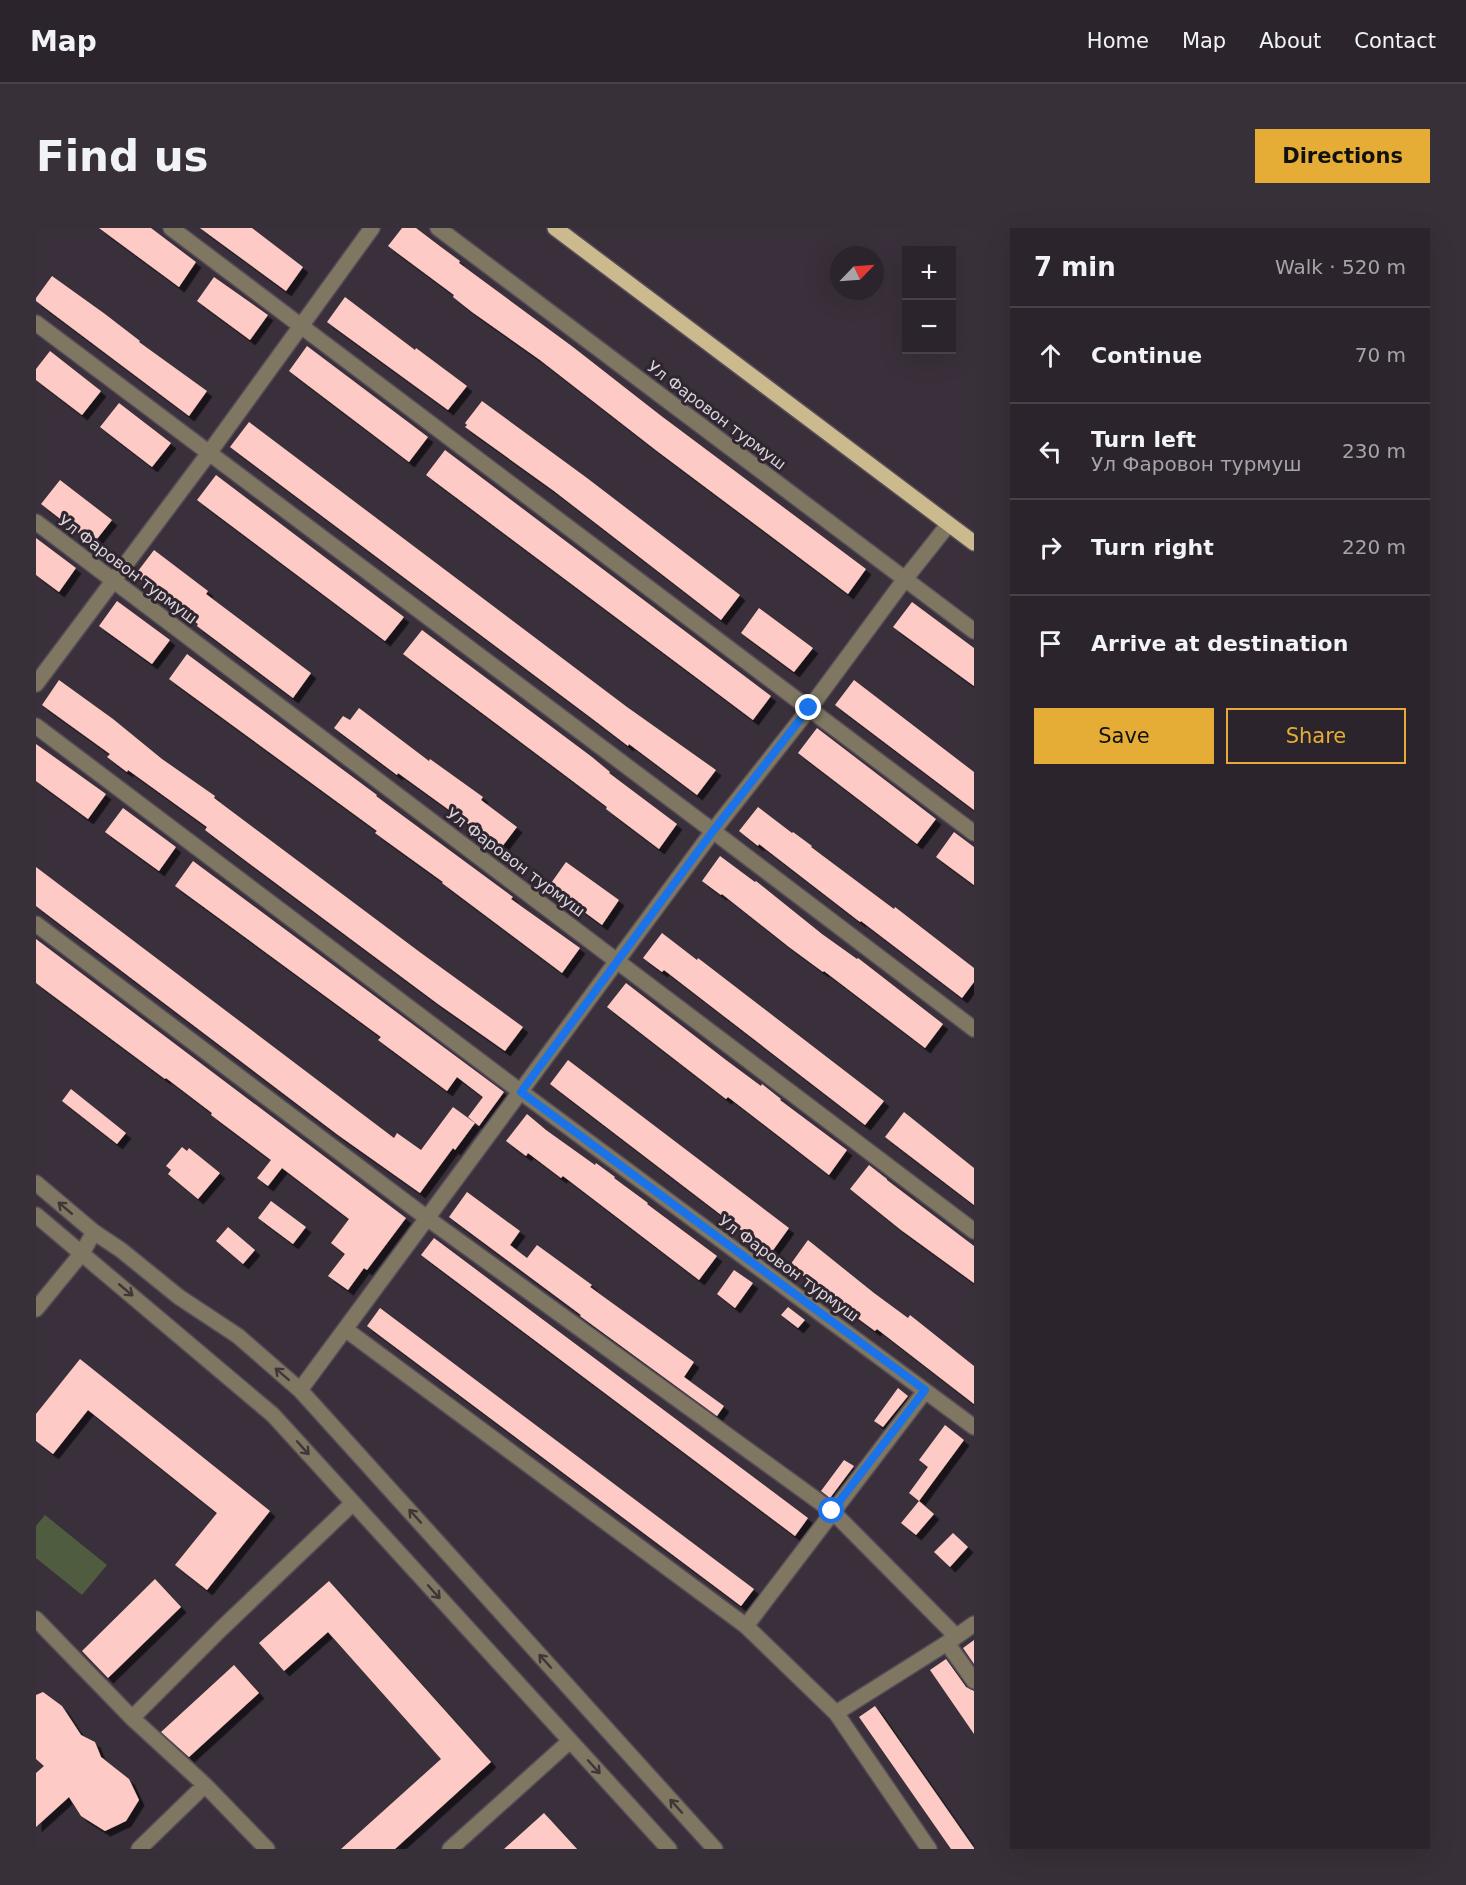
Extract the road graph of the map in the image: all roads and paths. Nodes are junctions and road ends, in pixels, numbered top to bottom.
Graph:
1 (171, 228) edge
2 (372, 228) edge
3 (438, 228) edge
4 (555, 228) edge
5 (36, 323) edge
6 (302, 326) junction
7 (209, 453) junction
8 (36, 522) edge
9 (948, 525) junction
10 (974, 543) edge
11 (905, 579) junction
12 (114, 581) junction
13 (974, 631) edge
14 (36, 684) edge
15 (809, 708) junction
16 (36, 726) edge
17 (713, 831) junction
18 (974, 833) edge
19 (36, 924) edge
20 (618, 961) junction
21 (974, 1029) edge
22 (521, 1092) junction
23 (36, 1183) edge
24 (36, 1215) edge
25 (427, 1218) junction
26 (974, 1231) edge
27 (94, 1232) junction
28 (82, 1253) junction
29 (36, 1309) edge
30 (345, 1329) junction
31 (300, 1390) junction
32 (925, 1390) junction
33 (974, 1427) edge
34 (353, 1503) junction
35 (832, 1511) junction
36 (36, 1619) edge
37 (974, 1624) edge
38 (746, 1626) junction
39 (952, 1640) junction
40 (974, 1681) edge
41 (836, 1713) junction
42 (132, 1718) junction
43 (570, 1741) junction
44 (205, 1785) junction
45 (139, 1849) edge
46 (267, 1849) edge
47 (450, 1849) edge
48 (669, 1849) edge
49 (715, 1849) edge
50 (929, 1849) edge

1 - 6 street
2 - 6 street
3 - 11 street, Ул Фаровон турмуш
4 - 9 main road
5 - 7 street
6 - 7 street
6 - 15 street
7 - 12 street
7 - 17 street
8 - 12 street, Ул Фаровон турмуш
9 - 10 main road
9 - 11 street
11 - 13 street, Ул Фаровон турмуш
11 - 15 street
12 - 14 street
12 - 20 street, Ул Фаровон турмуш
15 - 17 street
15 - 18 street
16 - 22 street, Ул Фаровон турмуш
17 - 20 street
17 - 21 street
19 - 25 street
20 - 22 street
20 - 26 street, Ул Фаровон турмуш
22 - 25 street
22 - 32 street, Ул Фаровон турмуш
27 -> 23 street
24 - 28 street
25 - 30 street
25 - 35 street
27 - 28 street
31 -> 27 street
28 - 29 street
28 -> 34 street
30 - 31 street
30 - 38 street
49 -> 31 street
32 - 33 street, Ул Фаровон турмуш
32 - 35 street
34 - 42 street
34 -> 43 street
35 - 38 street
35 - 39 street
36 - 42 street
37 - 39 street
38 - 41 street
39 - 40 street
39 - 41 street
41 - 50 street
42 - 44 street
43 - 47 street
43 -> 48 street
44 - 45 street
44 - 46 street

